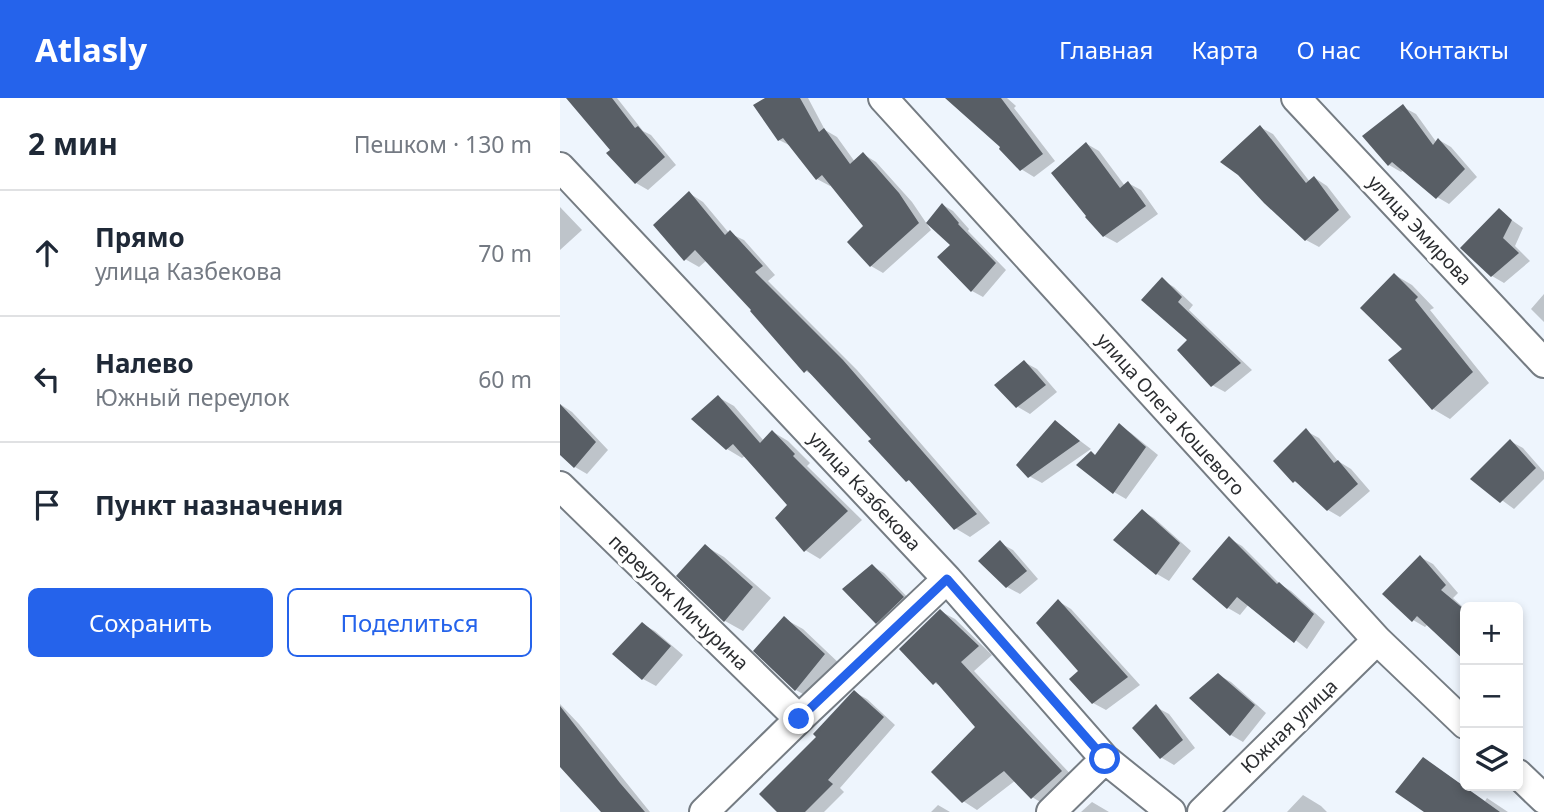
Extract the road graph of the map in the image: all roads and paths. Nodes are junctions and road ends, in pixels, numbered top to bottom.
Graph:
1 (883, 98) edge
2 (1296, 98) edge
3 (560, 167) edge
4 (1544, 363) edge
5 (560, 486) edge
6 (947, 579) junction
7 (1377, 640) junction
8 (799, 719) junction
9 (1460, 719) edge
10 (1105, 759) junction
11 (1523, 779) edge
12 (1544, 799) edge
13 (704, 812) edge
14 (1051, 812) edge
15 (1171, 812) edge
16 (1202, 812) edge

1 - 7 street, улица Олега Кошевого
2 - 4 street, улица Эмирова
3 - 6 street, улица Казбекова
5 - 8 street, переулок Мичурина
6 - 8 street
6 - 10 street, улица Казбекова
7 - 9 street, улица Олега Кошевого
7 - 16 street, Южная улица
8 - 13 street
10 - 14 street
10 - 15 street, улица Казбекова
11 - 12 street

